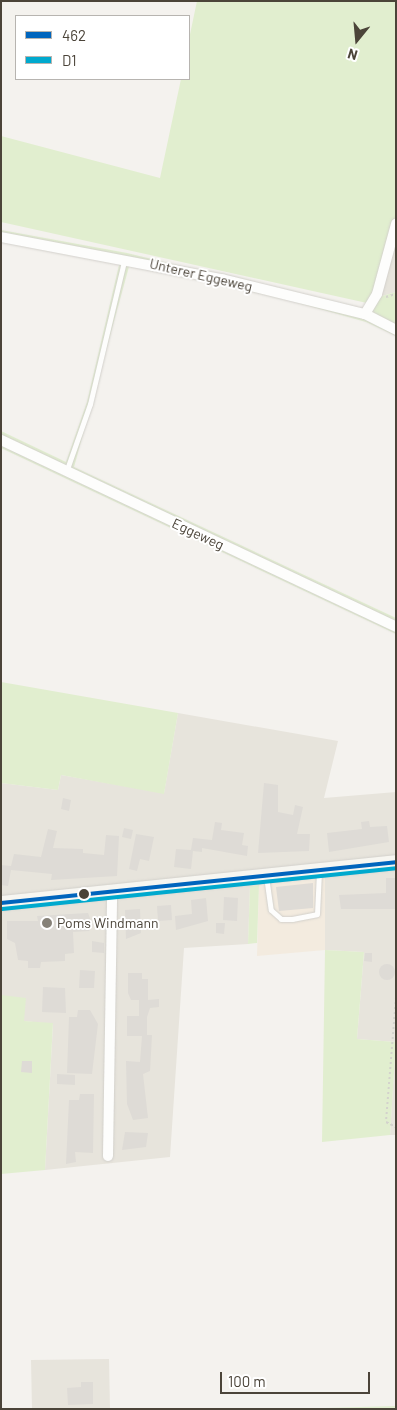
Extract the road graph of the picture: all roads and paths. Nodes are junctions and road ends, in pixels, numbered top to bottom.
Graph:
1 (396, 224) edge
2 (1, 237) edge
3 (125, 259) junction
4 (365, 314) junction
5 (396, 330) edge
6 (1, 440) edge
7 (66, 472) junction
8 (396, 627) edge
9 (396, 862) edge
10 (319, 869) junction
11 (266, 875) junction
12 (112, 891) junction
13 (1, 903) edge
14 (396, 997) edge
15 (396, 1127) edge
16 (108, 1156) dead end

1 - 4 street
2 - 3 street, Unterer Eggeweg
3 - 4 street, Unterer Eggeweg
3 - 7 lane
4 - 5 street, Unterer Eggeweg
6 - 7 street, Eggeweg
7 - 8 street, Eggeweg
9 - 10 main road
10 - 11 main road
10 - 11 lane
11 - 12 main road
12 - 13 main road
12 - 16 street
14 - 15 path

